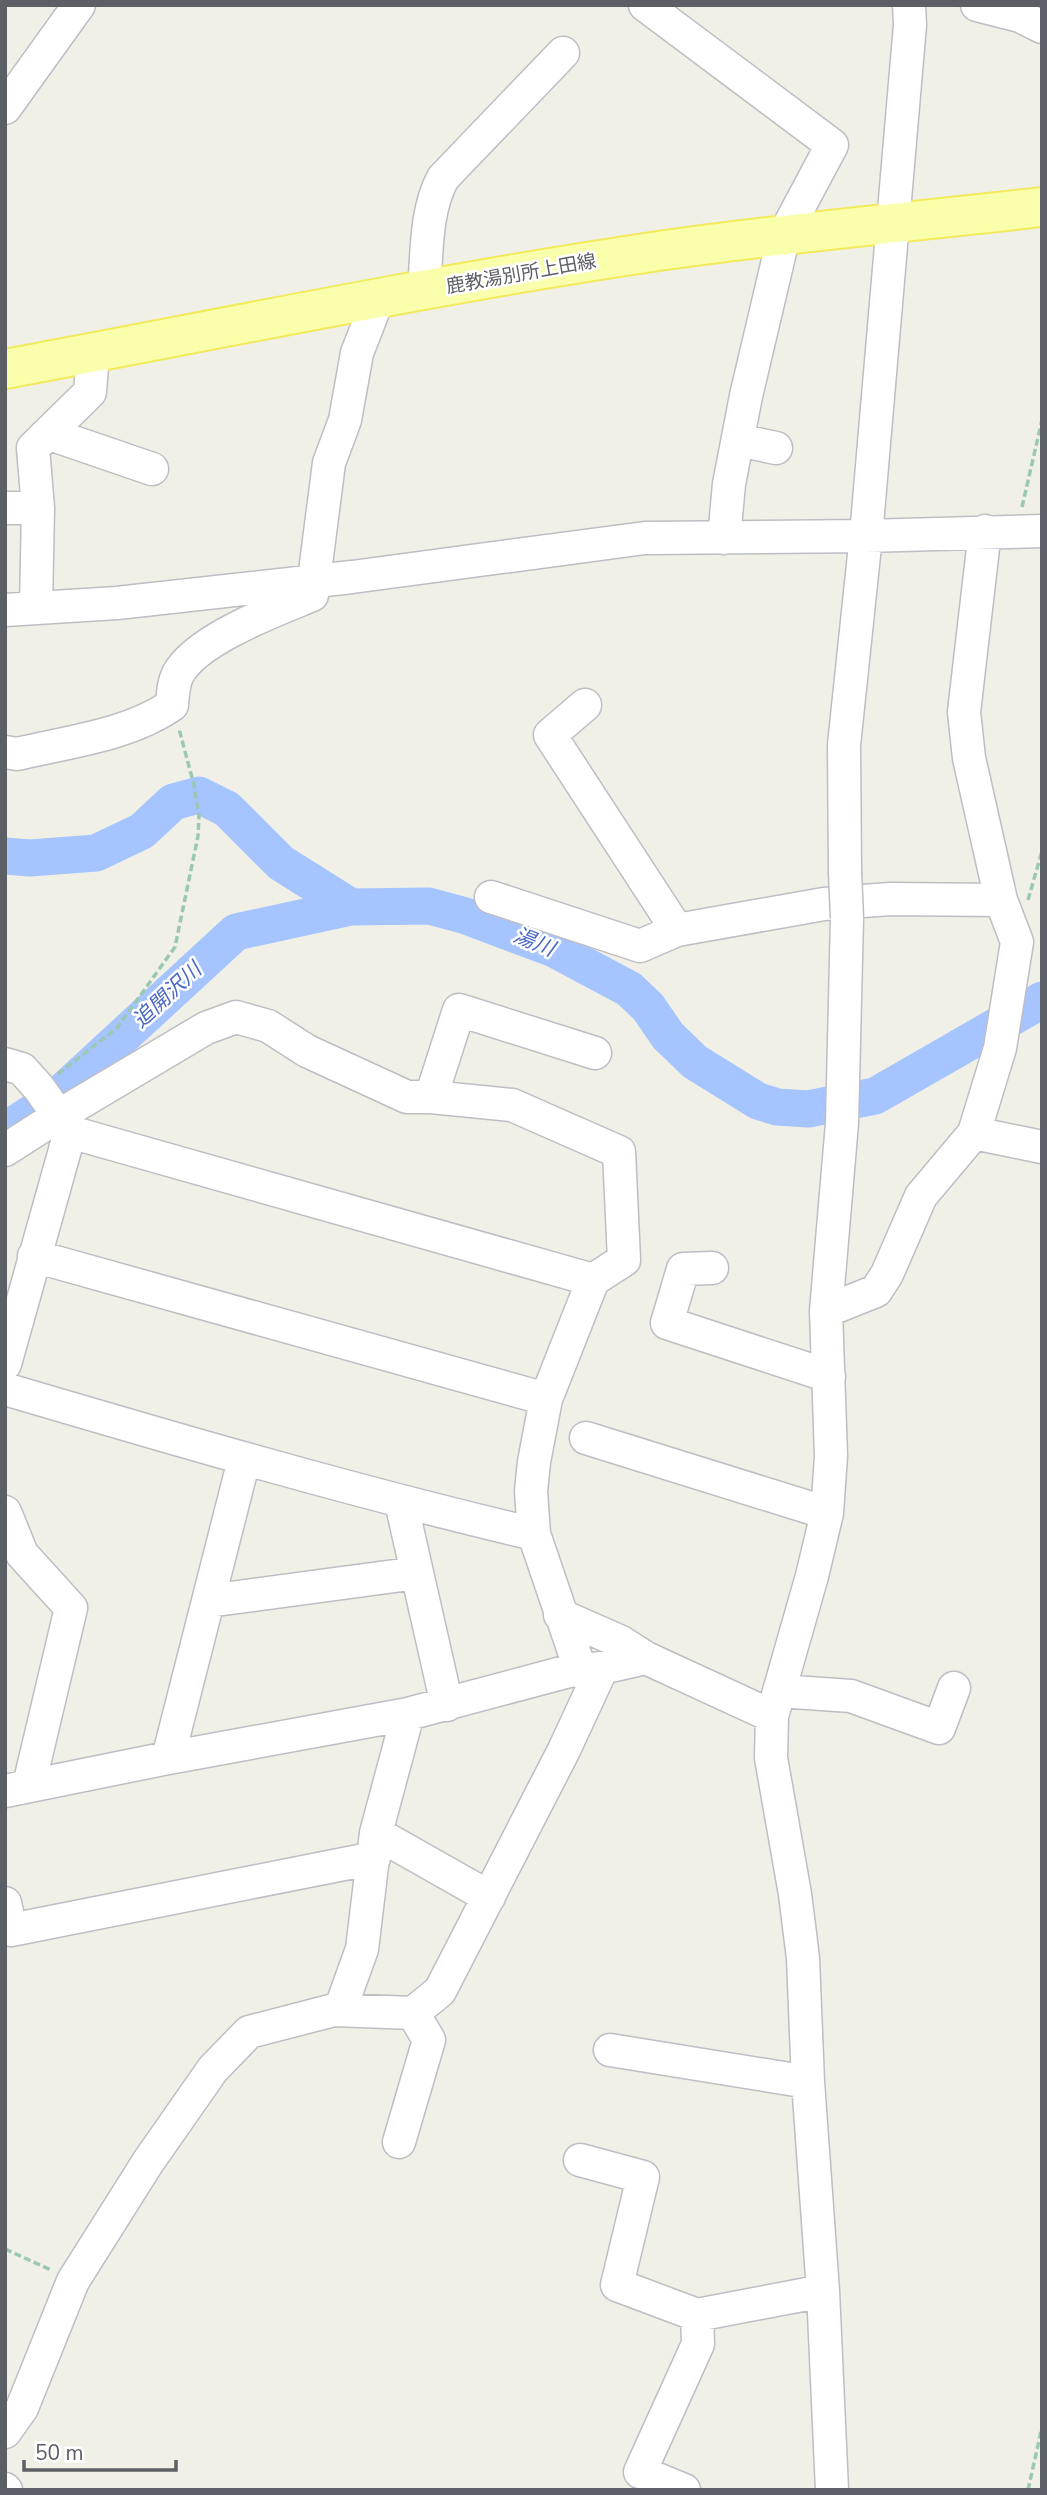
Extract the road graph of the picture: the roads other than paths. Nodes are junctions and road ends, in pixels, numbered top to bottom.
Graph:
1 (79, 5) edge
2 (645, 5) edge
3 (909, 5) edge
4 (977, 5) edge
5 (1042, 27) edge
6 (563, 53) dead end
7 (5, 108) edge
8 (1042, 207) edge
9 (894, 224) junction
10 (784, 235) junction
11 (424, 290) junction
12 (378, 299) junction
13 (93, 353) junction
14 (5, 369) edge
15 (50, 433) junction
16 (738, 440) junction
17 (776, 449) dead end
18 (152, 469) dead end
19 (5, 508) edge
20 (38, 508) junction
21 (985, 531) junction
22 (1029, 531) edge
23 (866, 536) junction
24 (724, 538) junction
25 (315, 581) junction
26 (20, 609) edge
27 (585, 705) dead end
28 (5, 752) edge
29 (491, 897) dead end
30 (1001, 900) junction
31 (677, 930) junction
32 (595, 1053) dead end
33 (5, 1064) edge
34 (430, 1097) junction
35 (53, 1108) junction
36 (974, 1133) junction
37 (1042, 1147) edge
38 (5, 1150) edge
39 (34, 1256) junction
40 (712, 1268) dead end
41 (593, 1280) junction
42 (826, 1311) junction
43 (5, 1364) edge
44 (829, 1376) junction
45 (5, 1389) edge
46 (546, 1399) junction
47 (586, 1438) dead end
48 (244, 1460) junction
49 (401, 1502) junction
50 (5, 1512) edge
51 (827, 1513) junction
52 (534, 1534) junction
53 (417, 1573) junction
54 (208, 1601) junction
55 (560, 1615) junction
56 (646, 1658) junction
57 (591, 1668) junction
58 (954, 1688) dead end
59 (776, 1703) junction
60 (447, 1705) junction
61 (408, 1714) junction
62 (167, 1758) junction
63 (17, 1788) edge
64 (375, 1846) junction
65 (489, 1897) junction
66 (5, 1903) edge
67 (340, 2010) junction
68 (413, 2013) junction
69 (610, 2050) dead end
70 (808, 2081) junction
71 (399, 2142) dead end
72 (580, 2161) dead end
73 (823, 2291) junction
74 (697, 2315) junction
75 (5, 2432) edge
76 (684, 2490) edge
77 (832, 2490) edge

1 - 7 street
2 - 10 street
3 - 9 street
4 - 5 street
6 - 11 street
8 - 9 main road, 鹿教湯別所上田線
9 - 10 main road, 鹿教湯別所上田線
9 - 23 street
10 - 11 main road, 鹿教湯別所上田線
10 - 16 street
11 - 12 main road, 鹿教湯別所上田線
12 - 13 main road, 鹿教湯別所上田線
12 - 25 street
13 - 14 main road, 鹿教湯別所上田線
13 - 15 street
15 - 18 street
15 - 20 street
16 - 17 street
16 - 24 street
19 - 20 street
20 - 26 street
21 - 22 street
21 - 23 street
21 - 30 street
23 - 24 street
23 - 42 street, bridge
24 - 25 street
25 - 26 street
25 - 28 street
27 - 31 street
29 - 31 street
30 - 31 street
30 - 36 street
32 - 34 street
33 - 35 street
34 - 35 street
34 - 41 street
35 - 38 street
35 - 39 street
35 - 41 street
36 - 37 street
36 - 42 street
39 - 43 street
39 - 46 street
40 - 44 street
41 - 46 street
42 - 44 street
44 - 51 street
45 - 48 street
46 - 52 street
47 - 51 street
48 - 49 street
48 - 54 street
49 - 52 street
49 - 53 street
50 - 63 street
51 - 59 street
52 - 55 street
53 - 54 street
53 - 60 street
54 - 62 street
55 - 56 street
55 - 57 street
56 - 57 street
56 - 59 street
57 - 60 street
57 - 65 street
58 - 59 street
59 - 70 street
60 - 61 street
61 - 62 street
61 - 64 street
62 - 63 street
64 - 65 street
64 - 66 street
64 - 67 street
65 - 68 street
67 - 68 street
67 - 75 street
68 - 71 street
69 - 70 street
70 - 73 street
72 - 74 street
73 - 74 street
73 - 77 street
74 - 76 street

